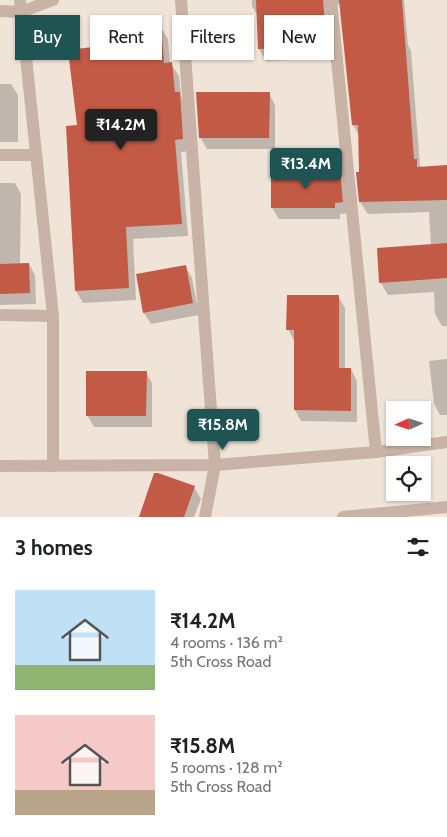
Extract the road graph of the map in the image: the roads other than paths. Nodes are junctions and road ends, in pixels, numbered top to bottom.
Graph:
1 (53, 0) edge
2 (181, 0) edge
3 (331, 0) edge
4 (20, 6) edge
5 (0, 11) edge
6 (0, 155) edge
7 (36, 155) junction
8 (0, 315) edge
9 (53, 316) junction
10 (447, 442) edge
11 (376, 452) junction
12 (215, 465) junction
13 (0, 466) edge
14 (53, 466) junction
15 (447, 507) edge
16 (399, 514) edge
17 (205, 517) edge
18 (344, 517) edge

1 - 4 street
2 - 12 street
3 - 11 street
4 - 5 street
4 - 7 street
6 - 7 street
7 - 9 street
8 - 9 street
9 - 14 street
10 - 11 street
11 - 12 street
12 - 14 street
12 - 17 street
13 - 14 street
15 - 16 street
16 - 18 street

